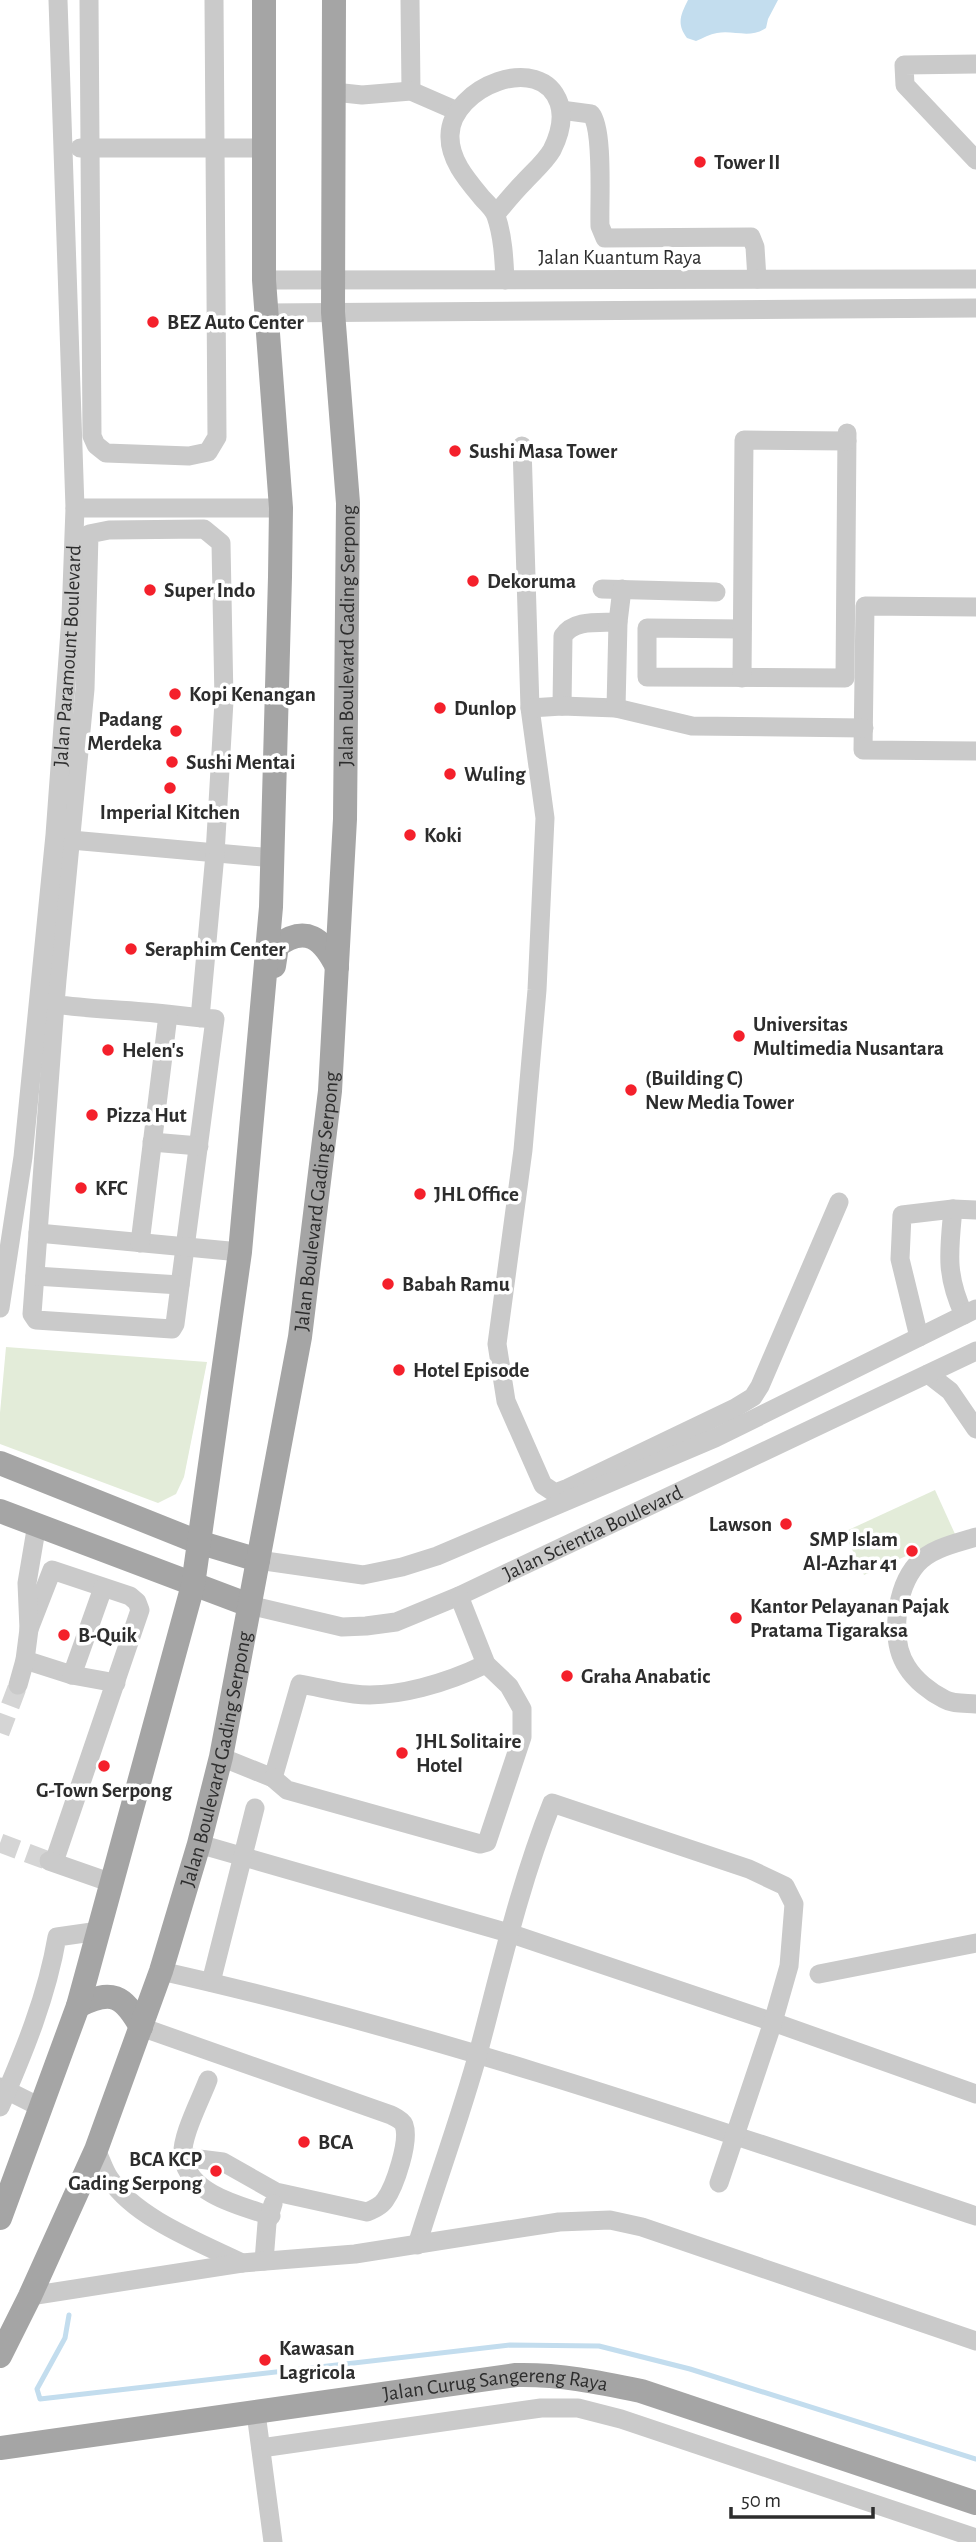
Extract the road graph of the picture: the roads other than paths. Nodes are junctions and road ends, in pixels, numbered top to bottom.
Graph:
1 (58, 0) edge
2 (89, 0) edge
3 (214, 0) edge
4 (264, 0) edge
5 (334, 0) edge
6 (410, 0) edge
7 (976, 64) edge
8 (411, 91) junction
9 (334, 92) junction
10 (561, 110) junction
11 (457, 111) junction
12 (63, 148) junction
13 (264, 148) junction
14 (90, 149) junction
15 (214, 150) junction
16 (976, 160) edge
17 (496, 214) junction
18 (505, 279) junction
19 (757, 279) junction
20 (976, 279) edge
21 (264, 280) junction
22 (334, 280) junction
23 (976, 308) edge
24 (334, 312) junction
25 (266, 313) junction
26 (522, 446) dead end
27 (75, 508) junction
28 (281, 508) junction
29 (716, 592) dead end
30 (976, 607) edge
31 (618, 622) junction
32 (742, 629) junction
33 (855, 629) junction
34 (741, 678) junction
35 (562, 706) junction
36 (530, 708) junction
37 (616, 708) junction
38 (864, 728) junction
39 (976, 751) edge
40 (345, 819) junction
41 (71, 840) junction
42 (215, 854) junction
43 (274, 858) junction
44 (271, 907) junction
45 (337, 967) junction
46 (55, 1004) junction
47 (167, 1015) junction
48 (200, 1018) junction
49 (258, 1060) junction
50 (152, 1142) junction
51 (199, 1146) junction
52 (839, 1202) dead end
53 (953, 1209) junction
54 (976, 1210) edge
55 (38, 1233) junction
56 (140, 1243) junction
57 (185, 1247) junction
58 (240, 1252) junction
59 (35, 1276) junction
60 (180, 1285) junction
61 (0, 1308) edge
62 (970, 1312) edge
63 (919, 1337) junction
64 (976, 1351) edge
65 (928, 1374) junction
66 (976, 1429) edge
67 (0, 1464) edge
68 (0, 1511) edge
69 (37, 1524) junction
70 (976, 1537) edge
71 (198, 1542) junction
72 (269, 1562) junction
73 (193, 1584) junction
74 (103, 1588) junction
75 (459, 1596) junction
76 (259, 1607) junction
77 (29, 1629) junction
78 (25, 1660) junction
79 (486, 1664) junction
80 (72, 1675) junction
81 (116, 1683) junction
82 (18, 1685) tunnel mouth
83 (976, 1704) edge
84 (221, 1757) junction
85 (273, 1778) junction
86 (255, 1808) dead end
87 (200, 1844) junction
88 (242, 1856) junction
89 (112, 1883) junction
90 (99, 1931) junction
91 (509, 1933) junction
92 (976, 1943) edge
93 (161, 1971) junction
94 (819, 1974) dead end
95 (211, 1982) junction
96 (78, 2006) junction
97 (773, 2022) junction
98 (141, 2027) junction
99 (478, 2053) junction
100 (208, 2080) dead end
101 (3, 2094) edge
102 (976, 2094) edge
103 (42, 2108) junction
104 (736, 2136) junction
105 (96, 2150) junction
106 (183, 2157) junction
107 (719, 2183) dead end
108 (276, 2192) junction
109 (271, 2216) junction
110 (976, 2216) edge
111 (0, 2218) edge
112 (416, 2245) junction
113 (264, 2261) junction
114 (242, 2263) junction
115 (30, 2296) junction
116 (976, 2341) edge
117 (2, 2350) edge
118 (256, 2413) junction
119 (0, 2448) edge
120 (261, 2448) junction
121 (976, 2503) edge
122 (976, 2538) edge
123 (273, 2542) edge

1 - 12 street, Jalan Paramount Boulevard
2 - 14 street
3 - 15 street
4 - 13 main road
5 - 9 main road, Jalan Boulevard Gading Serpong
6 - 8 street
7 - 16 street
8 - 9 street
8 - 11 street
9 - 22 main road, Jalan Boulevard Gading Serpong
10 - 11 street
10 - 17 street
10 - 19 street
11 - 17 street
12 - 14 street
12 - 27 street, Jalan Paramount Boulevard
13 - 15 street
13 - 21 main road
14 - 15 street
14 - 15 street
17 - 18 street
18 - 19 street, Jalan Kuantum Raya
18 - 22 street, Jalan Kuantum Raya
19 - 20 street, Jalan Kuantum Raya
21 - 22 street, Jalan Kuantum Raya
21 - 25 main road
22 - 24 main road, Jalan Boulevard Gading Serpong
23 - 24 street
24 - 25 street
24 - 40 main road, Jalan Boulevard Gading Serpong
25 - 28 main road
26 - 36 street
27 - 28 street
27 - 61 street, Jalan Paramount Boulevard
28 - 43 main road
29 - 31 street
30 - 33 street
31 - 35 street
31 - 37 street
32 - 33 street
32 - 34 street
32 - 34 street
33 - 34 street
33 - 38 street
35 - 36 street
35 - 37 street
36 - 52 street
37 - 38 street
38 - 39 street
40 - 44 main road
40 - 45 main road, Jalan Boulevard Gading Serpong
41 - 42 street
41 - 42 street
41 - 46 street
42 - 43 street
42 - 48 street
43 - 44 main road
44 - 49 main road
45 - 49 main road
45 - 72 main road, Jalan Boulevard Gading Serpong
46 - 47 street
46 - 55 street
47 - 48 street
47 - 50 street
48 - 51 street
49 - 58 main road
50 - 51 street
50 - 56 street
51 - 57 street
53 - 54 street
53 - 62 street
53 - 63 street
55 - 56 street
55 - 59 street
56 - 57 street
57 - 58 street
57 - 60 street
58 - 71 main road
59 - 60 street
59 - 60 street
62 - 63 street, Jalan Scientia Boulevard
63 - 72 street, Jalan Scientia Boulevard
64 - 65 street, Jalan Scientia Boulevard
65 - 66 street
65 - 75 street, Jalan Scientia Boulevard
67 - 71 main road
68 - 69 main road
69 - 73 main road
69 - 77 street
70 - 83 street
71 - 72 main road, Jalan Scientia Boulevard
71 - 73 main road
72 - 76 main road, Jalan Boulevard Gading Serpong
73 - 76 main road, Jalan Scientia Boulevard
73 - 89 main road
74 - 77 street
74 - 80 street
74 - 81 street
75 - 76 street, Jalan Scientia Boulevard
75 - 79 street
76 - 84 main road, Jalan Boulevard Gading Serpong
77 - 78 street
78 - 80 street
78 - 82 street
79 - 85 street
79 - 85 street
80 - 81 street
81 - 89 street
84 - 85 street
84 - 87 main road, Jalan Boulevard Gading Serpong
86 - 88 street
87 - 88 street
87 - 93 main road, Jalan Boulevard Gading Serpong
88 - 91 street
88 - 95 street
89 - 90 main road
90 - 96 main road
90 - 101 street
91 - 97 street
91 - 97 street
91 - 99 street
92 - 94 street
93 - 95 street
93 - 98 main road, Jalan Boulevard Gading Serpong
95 - 99 street
96 - 98 main road
96 - 103 main road
97 - 102 street
97 - 104 street
98 - 105 main road, Jalan Boulevard Gading Serpong
98 - 108 street
99 - 104 street
99 - 112 street
100 - 106 street
101 - 103 street
103 - 111 main road
104 - 107 street
104 - 110 street
105 - 114 street
105 - 115 main road, Jalan Boulevard Gading Serpong
106 - 108 street
106 - 109 street
108 - 109 street
109 - 113 street
112 - 113 street
112 - 116 street
113 - 114 street
114 - 115 street
115 - 117 main road, Jalan Boulevard Gading Serpong
118 - 119 main road, Jalan Curug Sangereng Raya
118 - 120 street
118 - 121 main road, Jalan Curug Sangereng Raya
120 - 122 street
120 - 123 street

